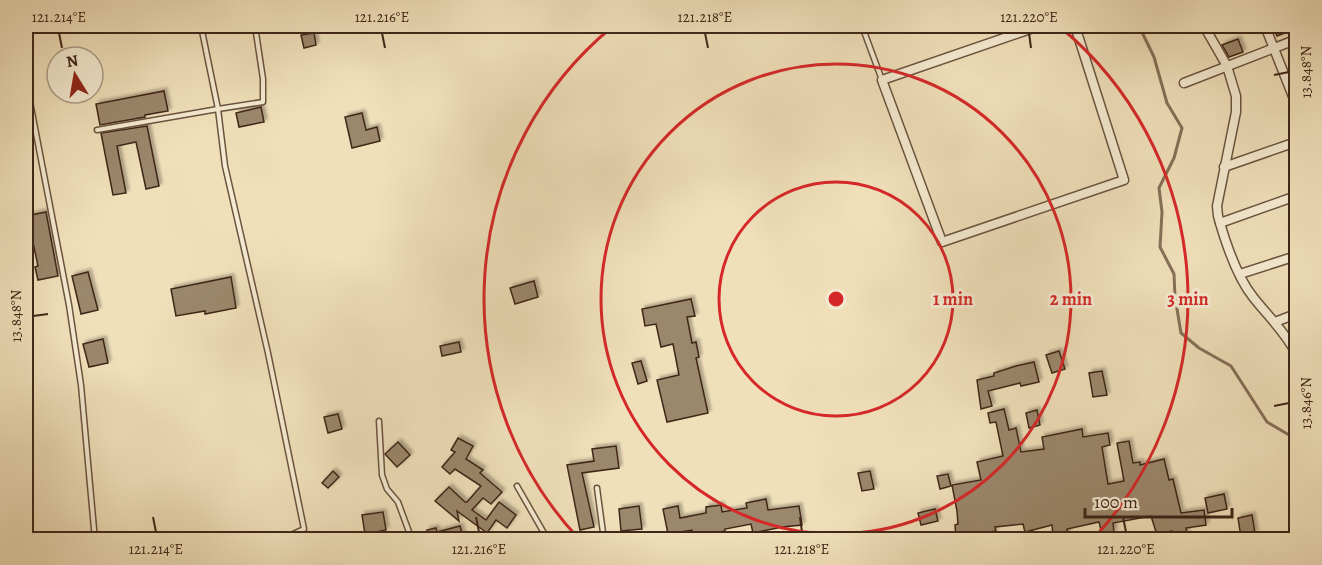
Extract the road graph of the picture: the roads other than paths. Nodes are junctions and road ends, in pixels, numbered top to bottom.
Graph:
1 (201, 26) edge
2 (255, 26) edge
3 (862, 26) edge
4 (1039, 26) edge
5 (1075, 26) edge
6 (1204, 26) edge
7 (1265, 26) edge
8 (1295, 40) edge
9 (1275, 48) junction
10 (1227, 66) junction
11 (882, 80) junction
12 (26, 81) edge
13 (1184, 83) dead end
14 (1296, 104) edge
15 (218, 109) junction
16 (97, 130) dead end
17 (1296, 142) edge
18 (1224, 167) junction
19 (1296, 196) edge
20 (1220, 223) junction
21 (1296, 256) edge
22 (1240, 274) junction
23 (1296, 314) edge
24 (1275, 322) junction
25 (1296, 353) edge
26 (380, 421) dead end
27 (518, 486) dead end
28 (597, 488) dead end
29 (1296, 538) edge
30 (95, 540) edge
31 (271, 540) edge
32 (412, 540) edge
33 (548, 540) edge
34 (604, 540) edge
35 (1259, 540) edge

1 - 15 lane
2 - 15 lane
3 - 11 lane
4 - 11 street
5 - 11 street
6 - 10 street
7 - 9 street
8 - 9 street
9 - 10 street
9 - 14 street
10 - 13 street
10 - 18 street
12 - 30 lane
15 - 16 lane
15 - 31 lane
17 - 18 street
18 - 20 street
19 - 20 street
20 - 22 street
21 - 22 street
22 - 24 street
23 - 24 street
24 - 25 street
26 - 32 lane
27 - 33 lane
28 - 34 lane
29 - 35 main road

